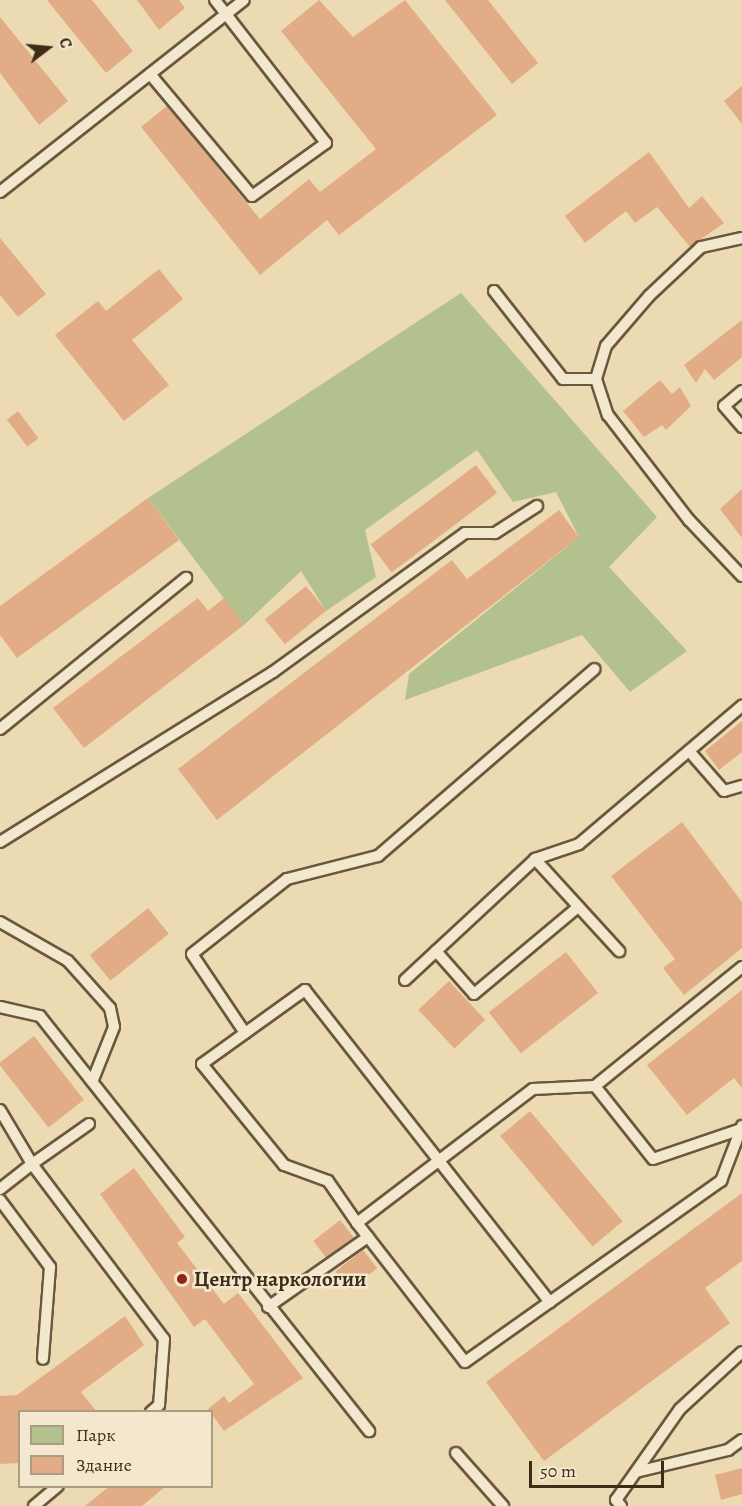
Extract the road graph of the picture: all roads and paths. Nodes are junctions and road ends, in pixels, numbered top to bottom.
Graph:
1 (215, 0) edge
2 (244, 0) edge
3 (226, 14) junction
4 (150, 74) junction
5 (0, 192) edge
6 (742, 238) edge
7 (494, 291) dead end
8 (596, 379) junction
9 (742, 390) edge
10 (742, 427) edge
11 (537, 506) dead end
12 (742, 576) edge
13 (186, 578) dead end
14 (595, 669) dead end
15 (742, 706) edge
16 (0, 729) edge
17 (689, 751) junction
18 (742, 786) edge
19 (0, 842) edge
20 (535, 859) junction
21 (578, 907) junction
22 (0, 922) edge
23 (436, 951) junction
24 (619, 951) dead end
25 (742, 967) edge
26 (405, 980) dead end
27 (0, 1007) edge
28 (245, 1033) junction
29 (92, 1082) junction
30 (595, 1086) junction
31 (0, 1110) edge
32 (89, 1124) dead end
33 (740, 1128) edge
34 (438, 1161) junction
35 (32, 1164) junction
36 (0, 1189) edge
37 (0, 1200) edge
38 (357, 1223) junction
39 (368, 1237) junction
40 (550, 1302) junction
41 (268, 1307) junction
42 (742, 1352) edge
43 (43, 1359) dead end
44 (153, 1410) edge
45 (369, 1431) dead end
46 (742, 1440) edge
47 (456, 1454) dead end
48 (636, 1472) junction
49 (56, 1488) edge
50 (34, 1506) edge
51 (502, 1506) edge
52 (621, 1506) edge

1 - 3 lane
2 - 3 lane
3 - 4 lane
3 - 4 lane
4 - 5 lane
6 - 8 lane
7 - 8 lane
8 - 12 lane
9 - 10 lane
11 - 19 lane
13 - 16 lane
14 - 28 lane
15 - 17 lane
17 - 18 lane
17 - 20 lane
20 - 21 lane
20 - 23 lane
21 - 23 lane
21 - 24 lane
22 - 29 lane
23 - 26 lane
25 - 30 lane
27 - 29 lane
28 - 34 lane
28 - 38 lane
29 - 41 lane
30 - 33 lane
30 - 34 lane
31 - 35 lane
32 - 35 lane
33 - 40 lane
34 - 38 lane
34 - 40 lane
35 - 36 lane
35 - 44 lane
37 - 43 lane
38 - 39 lane
39 - 40 lane
39 - 41 lane
41 - 45 lane
42 - 48 lane
46 - 48 lane
47 - 51 lane
48 - 52 lane
49 - 50 lane

